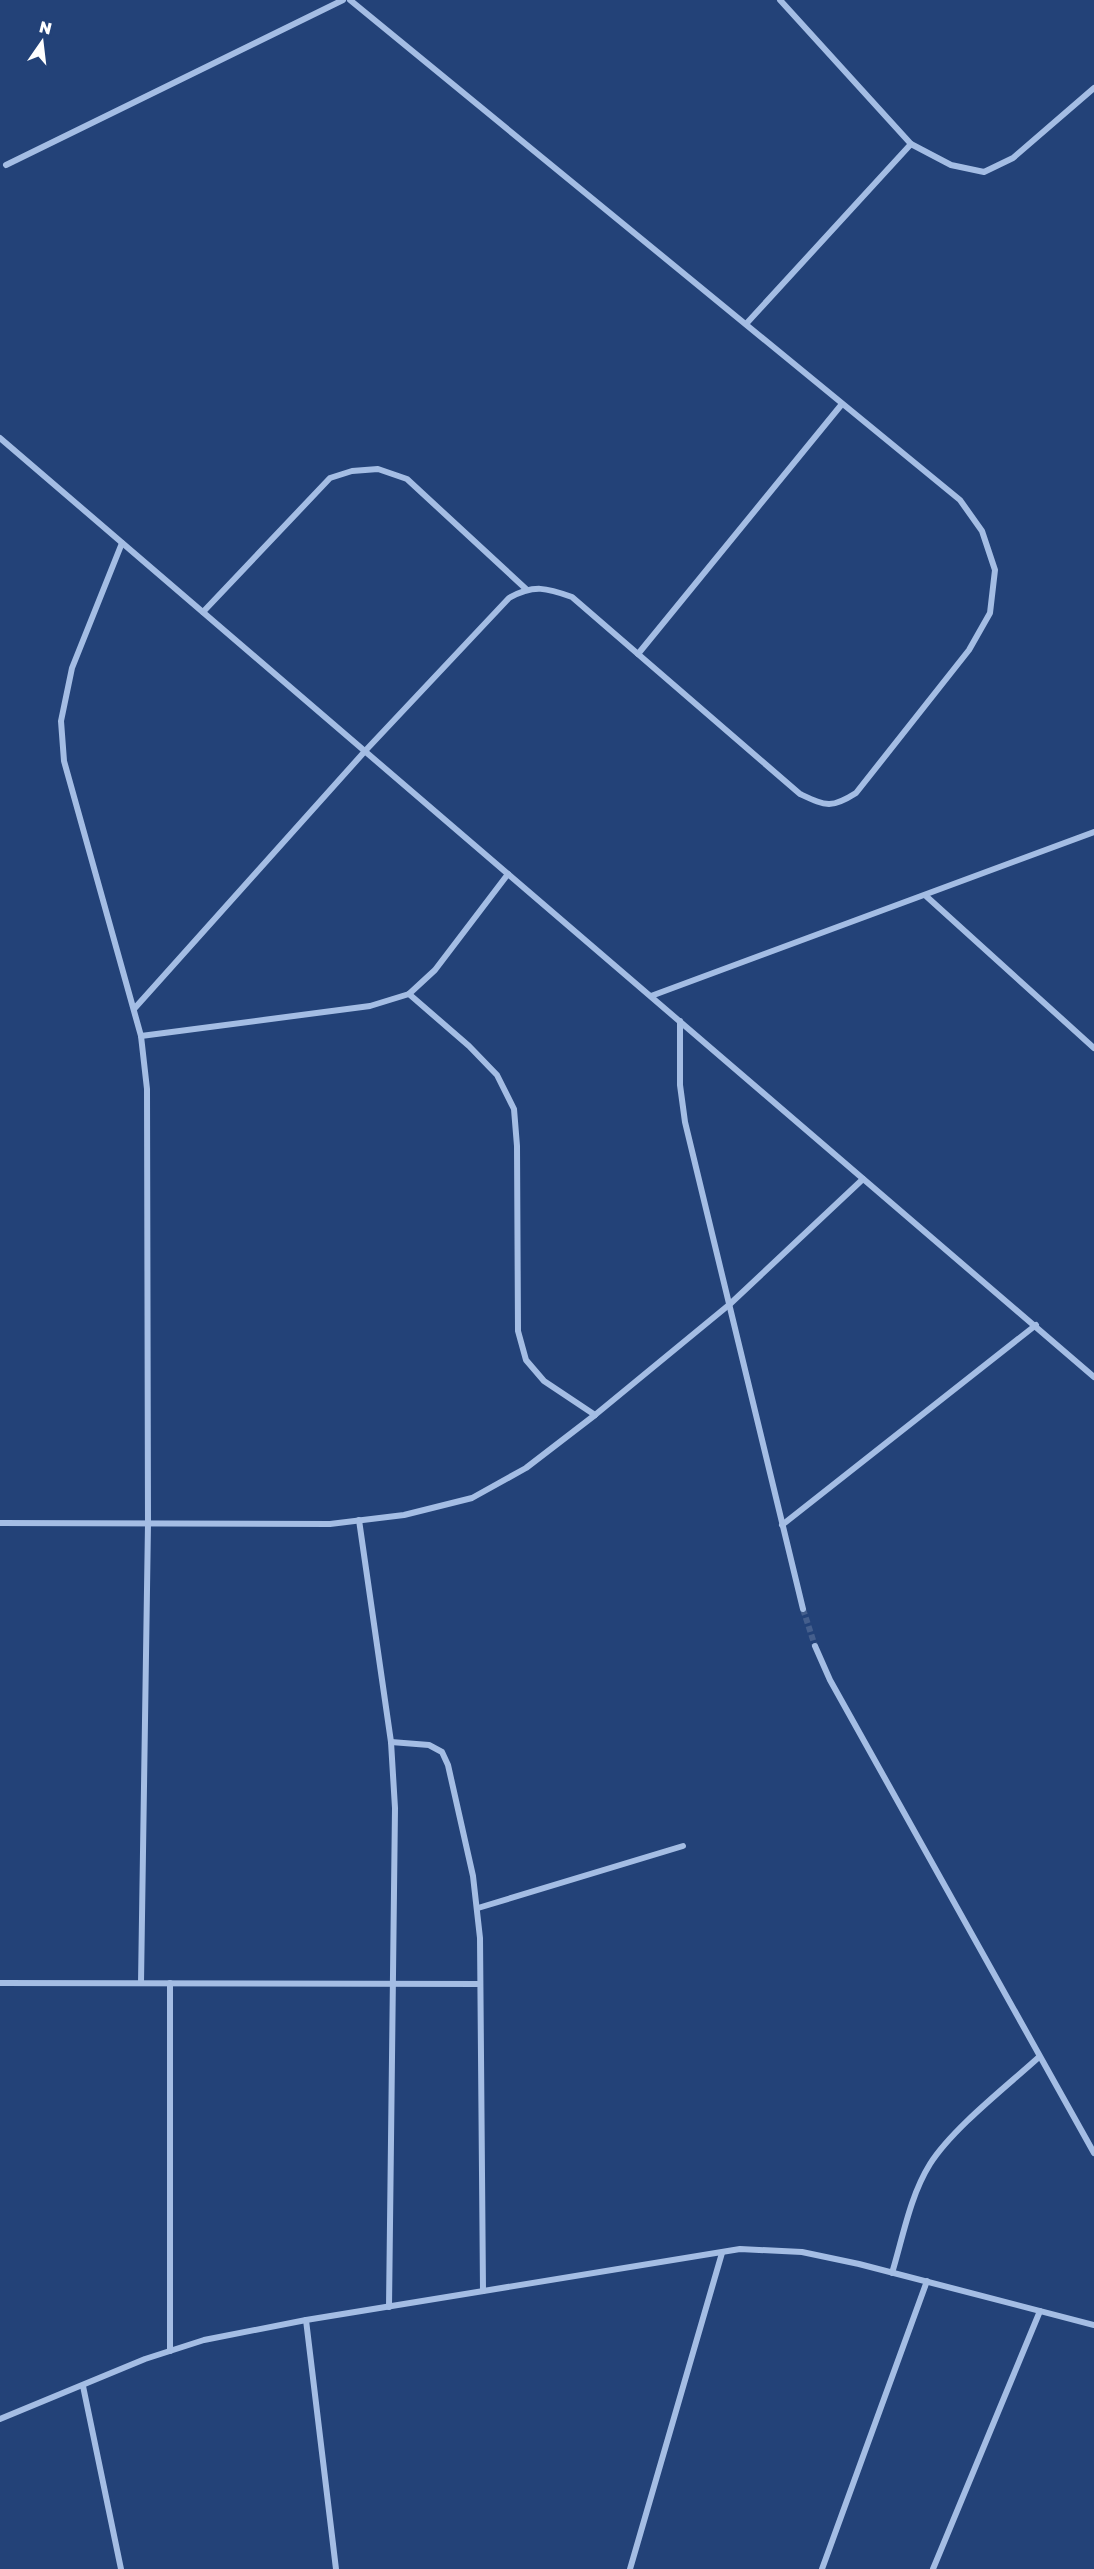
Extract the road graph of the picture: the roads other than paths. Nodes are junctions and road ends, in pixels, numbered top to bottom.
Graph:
1 (343, 0) edge
2 (350, 0) edge
3 (780, 0) edge
4 (1094, 88) edge
5 (911, 144) junction
6 (6, 165) dead end
7 (746, 324) junction
8 (842, 404) junction
9 (0, 438) edge
10 (122, 543) junction
11 (526, 589) junction
12 (203, 612) junction
13 (638, 654) junction
14 (366, 750) junction
15 (1094, 832) edge
16 (508, 874) junction
17 (926, 896) junction
18 (409, 994) junction
19 (651, 996) junction
20 (134, 1009) junction
21 (680, 1021) junction
22 (141, 1036) junction
23 (1094, 1048) edge
24 (863, 1179) junction
25 (730, 1304) junction
26 (1036, 1325) junction
27 (1094, 1377) edge
28 (594, 1415) junction
29 (359, 1520) junction
30 (0, 1523) edge
31 (148, 1524) junction
32 (782, 1525) junction
33 (803, 1609) tunnel mouth
34 (815, 1646) tunnel mouth
35 (391, 1742) junction
36 (683, 1846) dead end
37 (478, 1908) junction
38 (0, 1983) edge
39 (141, 1983) junction
40 (170, 1983) junction
41 (393, 1983) junction
42 (479, 1983) junction
43 (1039, 2057) junction
44 (1094, 2153) edge
45 (722, 2253) junction
46 (892, 2273) junction
47 (927, 2281) junction
48 (483, 2291) junction
49 (389, 2307) junction
50 (1040, 2311) junction
51 (306, 2320) junction
52 (1094, 2325) edge
53 (170, 2351) junction
54 (83, 2386) junction
55 (0, 2419) edge
56 (121, 2569) edge
57 (336, 2569) edge
58 (630, 2569) edge
59 (822, 2569) edge
60 (933, 2569) edge

1 - 6 street
2 - 7 street
3 - 5 street
4 - 5 street
5 - 7 street
7 - 8 street
8 - 13 street
8 - 13 street
9 - 10 street
10 - 12 street
10 - 20 street
11 - 12 street
11 - 13 street
11 - 14 street
12 - 14 street
14 - 16 street
14 - 20 street
15 - 17 street
16 - 18 street
16 - 19 street
17 - 19 street
17 - 23 street
18 - 22 street
18 - 28 street
19 - 21 street
20 - 22 street
21 - 24 street
21 - 25 street
22 - 31 street
24 - 25 street
24 - 26 street
25 - 28 street
25 - 32 street
26 - 27 street
26 - 32 street
28 - 29 street
29 - 31 street
29 - 35 street
30 - 31 street
31 - 39 street
32 - 33 street
34 - 43 street
35 - 37 street
35 - 41 street
36 - 37 street
37 - 42 street
38 - 39 street
39 - 40 street
40 - 41 street
40 - 53 street
41 - 42 street
41 - 49 street
42 - 48 street
43 - 44 street
43 - 46 street
45 - 46 street
45 - 48 street
45 - 58 street
46 - 47 street
47 - 50 street
47 - 59 street
48 - 49 street
49 - 51 street
50 - 52 street
50 - 60 street
51 - 53 street
51 - 57 street
53 - 54 street
54 - 55 street
54 - 56 street

